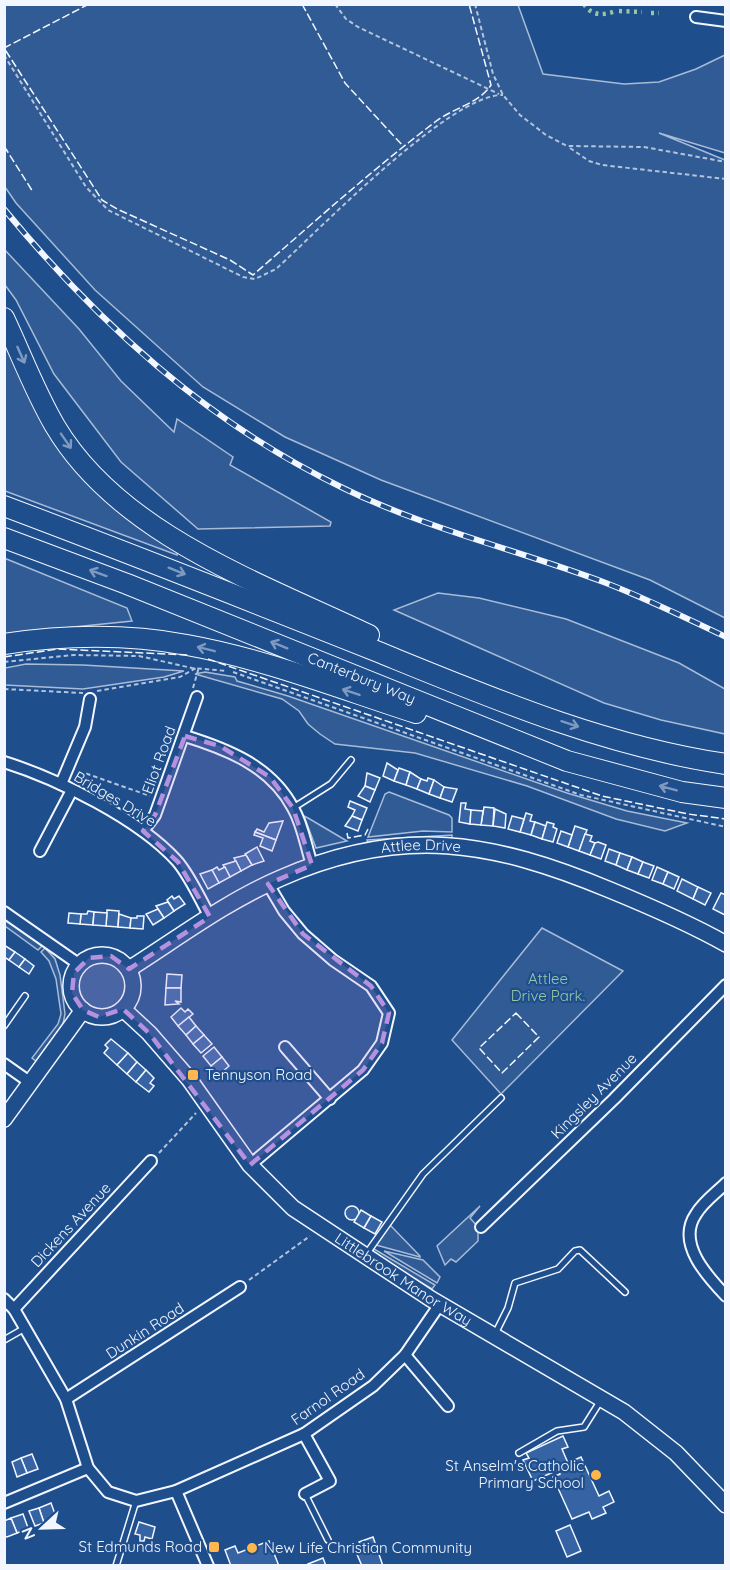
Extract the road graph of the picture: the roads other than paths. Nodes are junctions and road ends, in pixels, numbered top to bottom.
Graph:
1 (696, 17) dead end
2 (726, 21) edge
3 (4, 318) edge
4 (4, 506) edge
5 (4, 538) edge
6 (4, 644) edge
7 (197, 697) road end
8 (90, 699) dead end
9 (514, 706) junction
10 (185, 736) junction
11 (351, 760) dead end
12 (567, 761) junction
13 (4, 762) edge
14 (726, 764) edge
15 (61, 784) junction
16 (72, 790) junction
17 (726, 798) edge
18 (293, 808) junction
19 (144, 831) junction
20 (40, 851) dead end
21 (312, 865) junction
22 (268, 884) junction
23 (4, 912) edge
24 (210, 917) junction
25 (726, 944) edge
26 (80, 965) junction
27 (129, 969) junction
28 (726, 985) edge
29 (25, 996) dead end
30 (82, 1010) junction
31 (123, 1010) junction
32 (4, 1026) edge
33 (285, 1047) dead end
34 (4, 1064) edge
35 (30, 1083) junction
36 (501, 1098) dead end
37 (330, 1099) junction
38 (4, 1119) edge
39 (151, 1161) road end
40 (250, 1165) junction
41 (726, 1183) edge
42 (482, 1227) dead end
43 (364, 1257) junction
44 (240, 1287) road end
45 (625, 1292) dead end
46 (726, 1296) edge
47 (4, 1299) edge
48 (440, 1304) junction
49 (14, 1309) junction
50 (25, 1328) junction
51 (494, 1336) junction
52 (4, 1340) edge
53 (405, 1355) junction
54 (602, 1398) junction
55 (66, 1399) junction
56 (448, 1406) dead end
57 (303, 1434) junction
58 (519, 1453) dead end
59 (88, 1468) junction
60 (176, 1491) junction
61 (305, 1494) joint
62 (136, 1501) junction
63 (4, 1503) edge
64 (726, 1505) edge
65 (328, 1540) dead end
66 (116, 1566) edge
67 (208, 1566) edge

1 - 2 street
3 -> 9 highway
4 -> 9 highway, Canterbury Way
12 -> 5 highway, Canterbury Way
12 -> 6 highway
7 - 10 street, Eliot Road
8 - 15 street
9 -> 14 highway, Canterbury Way
10 - 18 street
10 - 19 street, Eliot Road
11 - 18 lane
17 -> 12 highway, Canterbury Way
13 - 15 street, Bridges Drive
15 - 16 street, Bridges Drive
16 - 19 street, Bridges Drive
16 - 20 street
18 - 21 street
19 - 24 street, Bridges Drive
21 - 22 street, Attlee Drive
21 - 25 street, Attlee Drive
22 - 24 street, Attlee Drive
22 - 37 street
23 - 26 street
24 - 27 street, Attlee Drive
26 - 27 street
26 - 30 street
27 - 31 street
28 - 42 street, Kingsley Avenue
29 - 32 lane
30 - 31 street
30 - 35 street
31 - 40 street, Littlebrook Manor Way
33 - 37 street
34 - 35 street
35 - 38 street
36 - 43 lane
37 - 40 street
39 - 49 street, Dickens Avenue
40 - 43 street, Littlebrook Manor Way
41 - 46 street
43 - 48 street, Littlebrook Manor Way
44 - 55 street, Dunkin Road
45 - 51 lane
47 - 49 street
48 - 51 street, Littlebrook Manor Way
48 - 53 street, Farnol Road
49 - 50 street
50 - 52 lane
50 - 55 street
51 - 54 street, Littlebrook Manor Way
53 - 56 street
53 - 57 street, Farnol Road
54 - 58 lane
54 - 64 street, Littlebrook Manor Way
55 - 59 street
57 - 60 street, Farnol Road
57 - 61 street
59 - 62 street
59 - 63 street
60 - 62 street, Farnol Road
60 - 67 street
61 - 65 lane
62 - 66 lane

